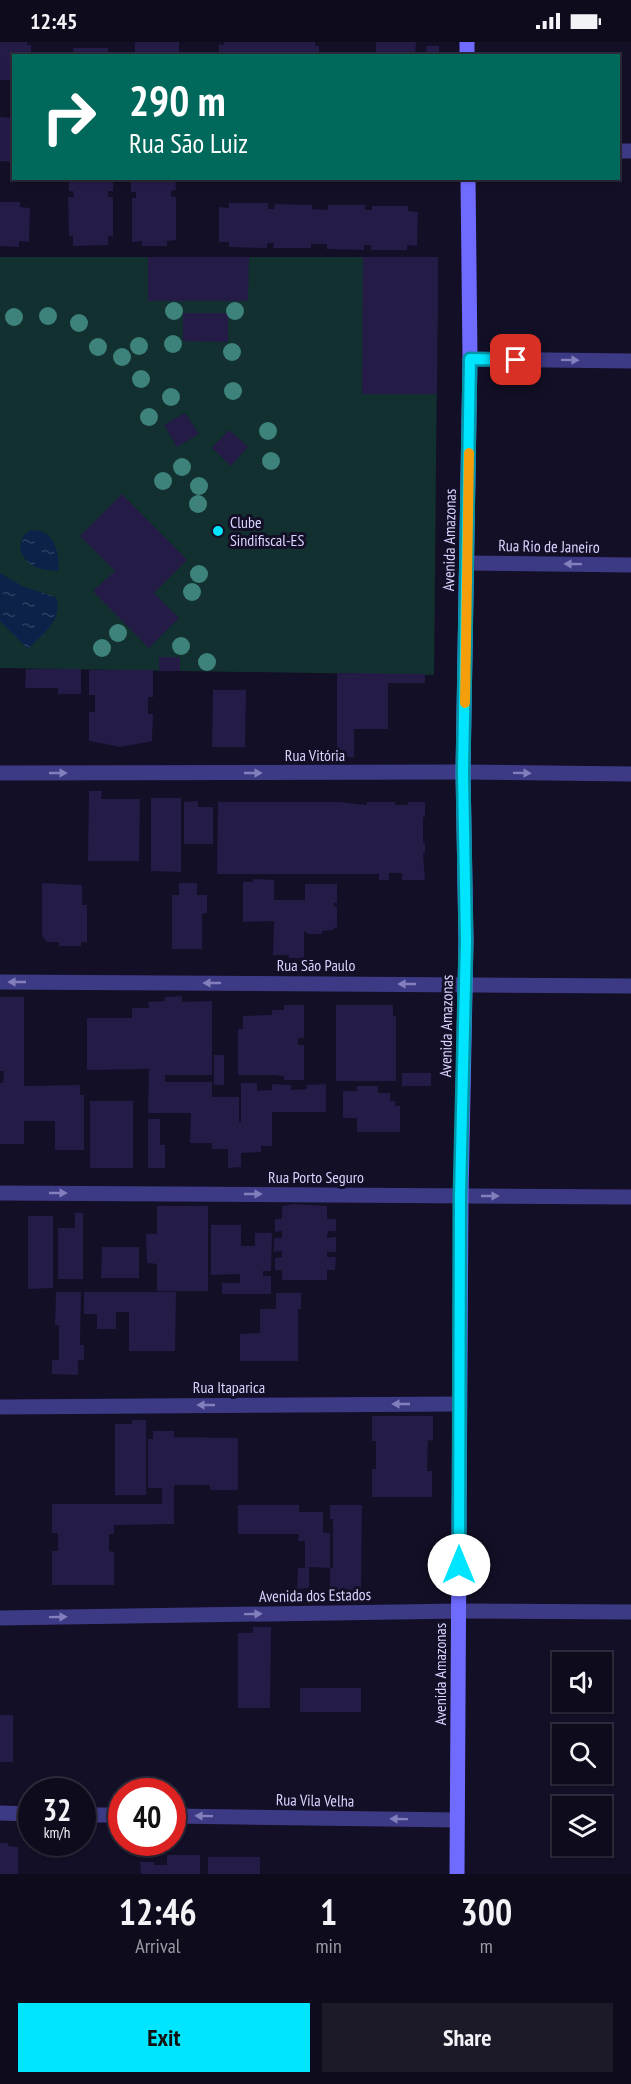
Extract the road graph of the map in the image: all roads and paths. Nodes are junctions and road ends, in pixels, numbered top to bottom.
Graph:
1 (468, 180) edge
2 (470, 359) junction
3 (631, 361) edge
4 (467, 563) junction
5 (631, 565) edge
6 (463, 772) junction
7 (0, 773) edge
8 (631, 774) edge
9 (0, 982) edge
10 (465, 984) junction
11 (631, 986) edge
12 (0, 1193) edge
13 (460, 1196) junction
14 (631, 1197) edge
15 (459, 1404) junction
16 (0, 1407) edge
17 (459, 1611) junction
18 (631, 1612) edge
19 (0, 1618) edge
20 (0, 1813) edge
21 (18, 1814) edge
22 (186, 1816) edge
23 (458, 1820) junction
24 (457, 1874) edge

1 - 2 street, Avenida Amazonas
2 -> 3 street
2 - 4 street, Avenida Amazonas
5 -> 4 street, Rua Rio de Janeiro
4 - 6 street, Avenida Amazonas
7 -> 6 street, Rua Vitória
6 -> 8 street, Rua Vitória
6 - 10 street, Avenida Amazonas
10 -> 9 street, Rua São Paulo
10 - 11 street, Rua São Paulo
10 - 13 street, Avenida Amazonas
12 -> 13 street, Rua Porto Seguro
13 -> 14 street, Rua Porto Seguro
13 - 15 street, Avenida Amazonas
15 -> 16 street, Rua Itaparica
15 - 17 street, Avenida Amazonas
17 - 18 street, Avenida dos Estados
19 -> 17 street, Avenida dos Estados
17 - 23 street, Avenida Amazonas
20 - 21 street
23 -> 22 street, Rua Vila Velha
23 - 24 street, Avenida Amazonas

